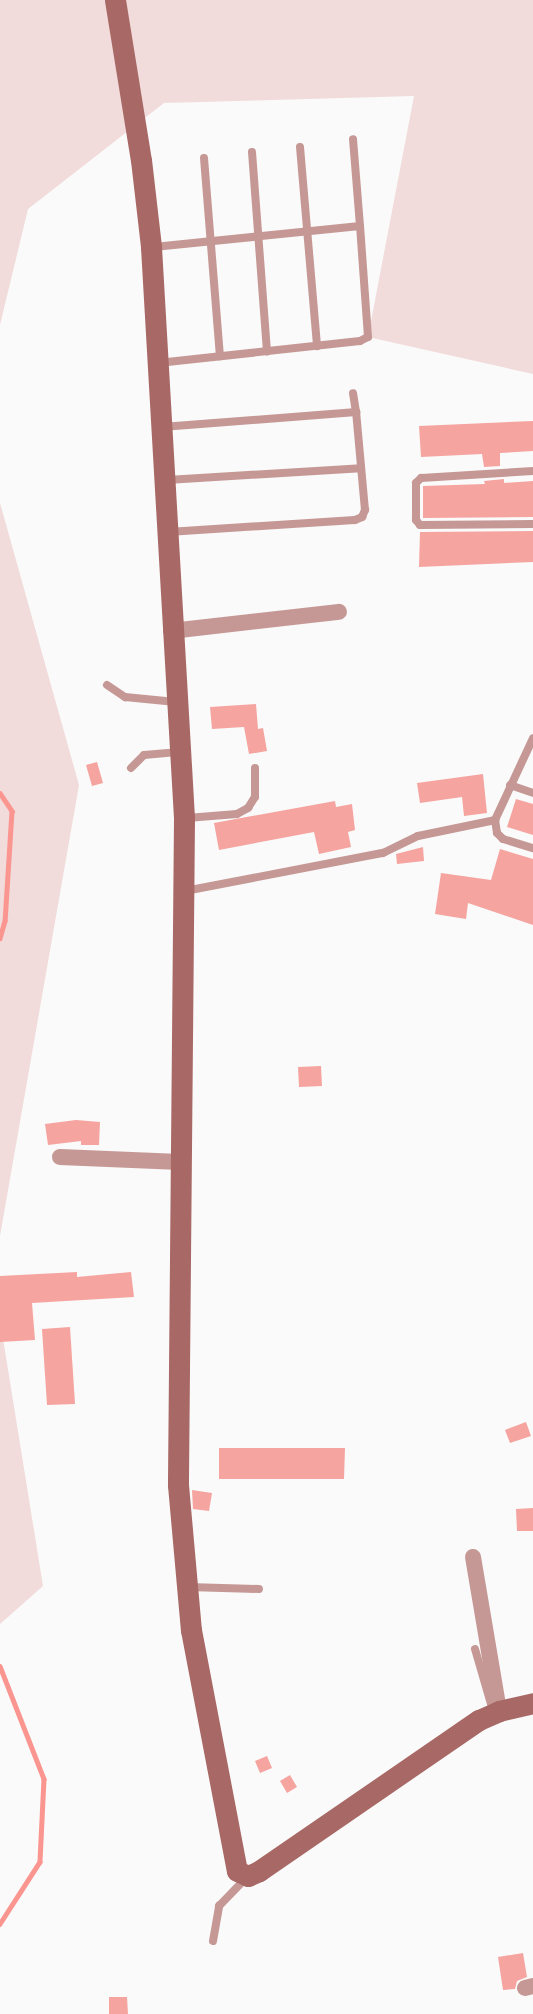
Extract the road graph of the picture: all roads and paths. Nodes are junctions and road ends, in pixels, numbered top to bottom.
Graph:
1 (115, 0) edge
2 (353, 139) dead end
3 (300, 147) dead end
4 (252, 152) dead end
5 (204, 158) dead end
6 (360, 226) junction
7 (307, 231) junction
8 (258, 236) junction
9 (208, 240) junction
10 (151, 247) junction
11 (317, 346) junction
12 (267, 351) junction
13 (220, 356) junction
14 (156, 363) junction
15 (353, 393) dead end
16 (356, 412) junction
17 (159, 428) junction
18 (360, 468) junction
19 (533, 471) edge
20 (164, 481) junction
21 (533, 524) edge
22 (168, 532) junction
23 (339, 612) dead end
24 (172, 631) junction
25 (107, 685) dead end
26 (176, 702) junction
27 (533, 738) edge
28 (180, 752) junction
29 (131, 768) dead end
30 (255, 768) dead end
31 (510, 785) junction
32 (533, 793) edge
33 (184, 818) junction
34 (495, 820) junction
35 (533, 848) edge
36 (185, 891) junction
37 (60, 1157) dead end
38 (180, 1162) junction
39 (473, 1557) dead end
40 (188, 1587) junction
41 (259, 1589) dead end
42 (475, 1649) dead end
43 (533, 1703) edge
44 (496, 1712) junction
45 (248, 1876) junction
46 (213, 1941) dead end

1 - 10 street
2 - 6 lane
3 - 7 lane
4 - 8 lane
5 - 9 lane
6 - 7 lane
6 - 11 lane
7 - 8 lane
7 - 11 lane
8 - 9 lane
8 - 12 lane
9 - 10 lane
9 - 13 lane
10 - 14 street
11 - 12 lane
12 - 13 lane
13 - 14 lane
14 - 17 street
15 - 16 lane
16 - 17 lane
16 - 18 lane
17 - 20 street
18 - 20 lane
18 - 22 lane
19 - 21 lane
20 - 22 street
22 - 24 street
23 - 24 street
24 - 26 street
25 - 26 lane
26 - 28 street
27 - 31 lane
28 - 29 lane
28 - 33 street
30 - 33 lane
31 - 32 lane
31 - 34 lane
33 - 36 street
34 - 35 lane
34 - 36 lane
36 - 38 street
37 - 38 street
38 - 40 street
39 - 44 street
40 - 41 lane
40 - 45 street
42 - 44 lane
43 - 44 street
44 - 45 street
45 - 46 lane

